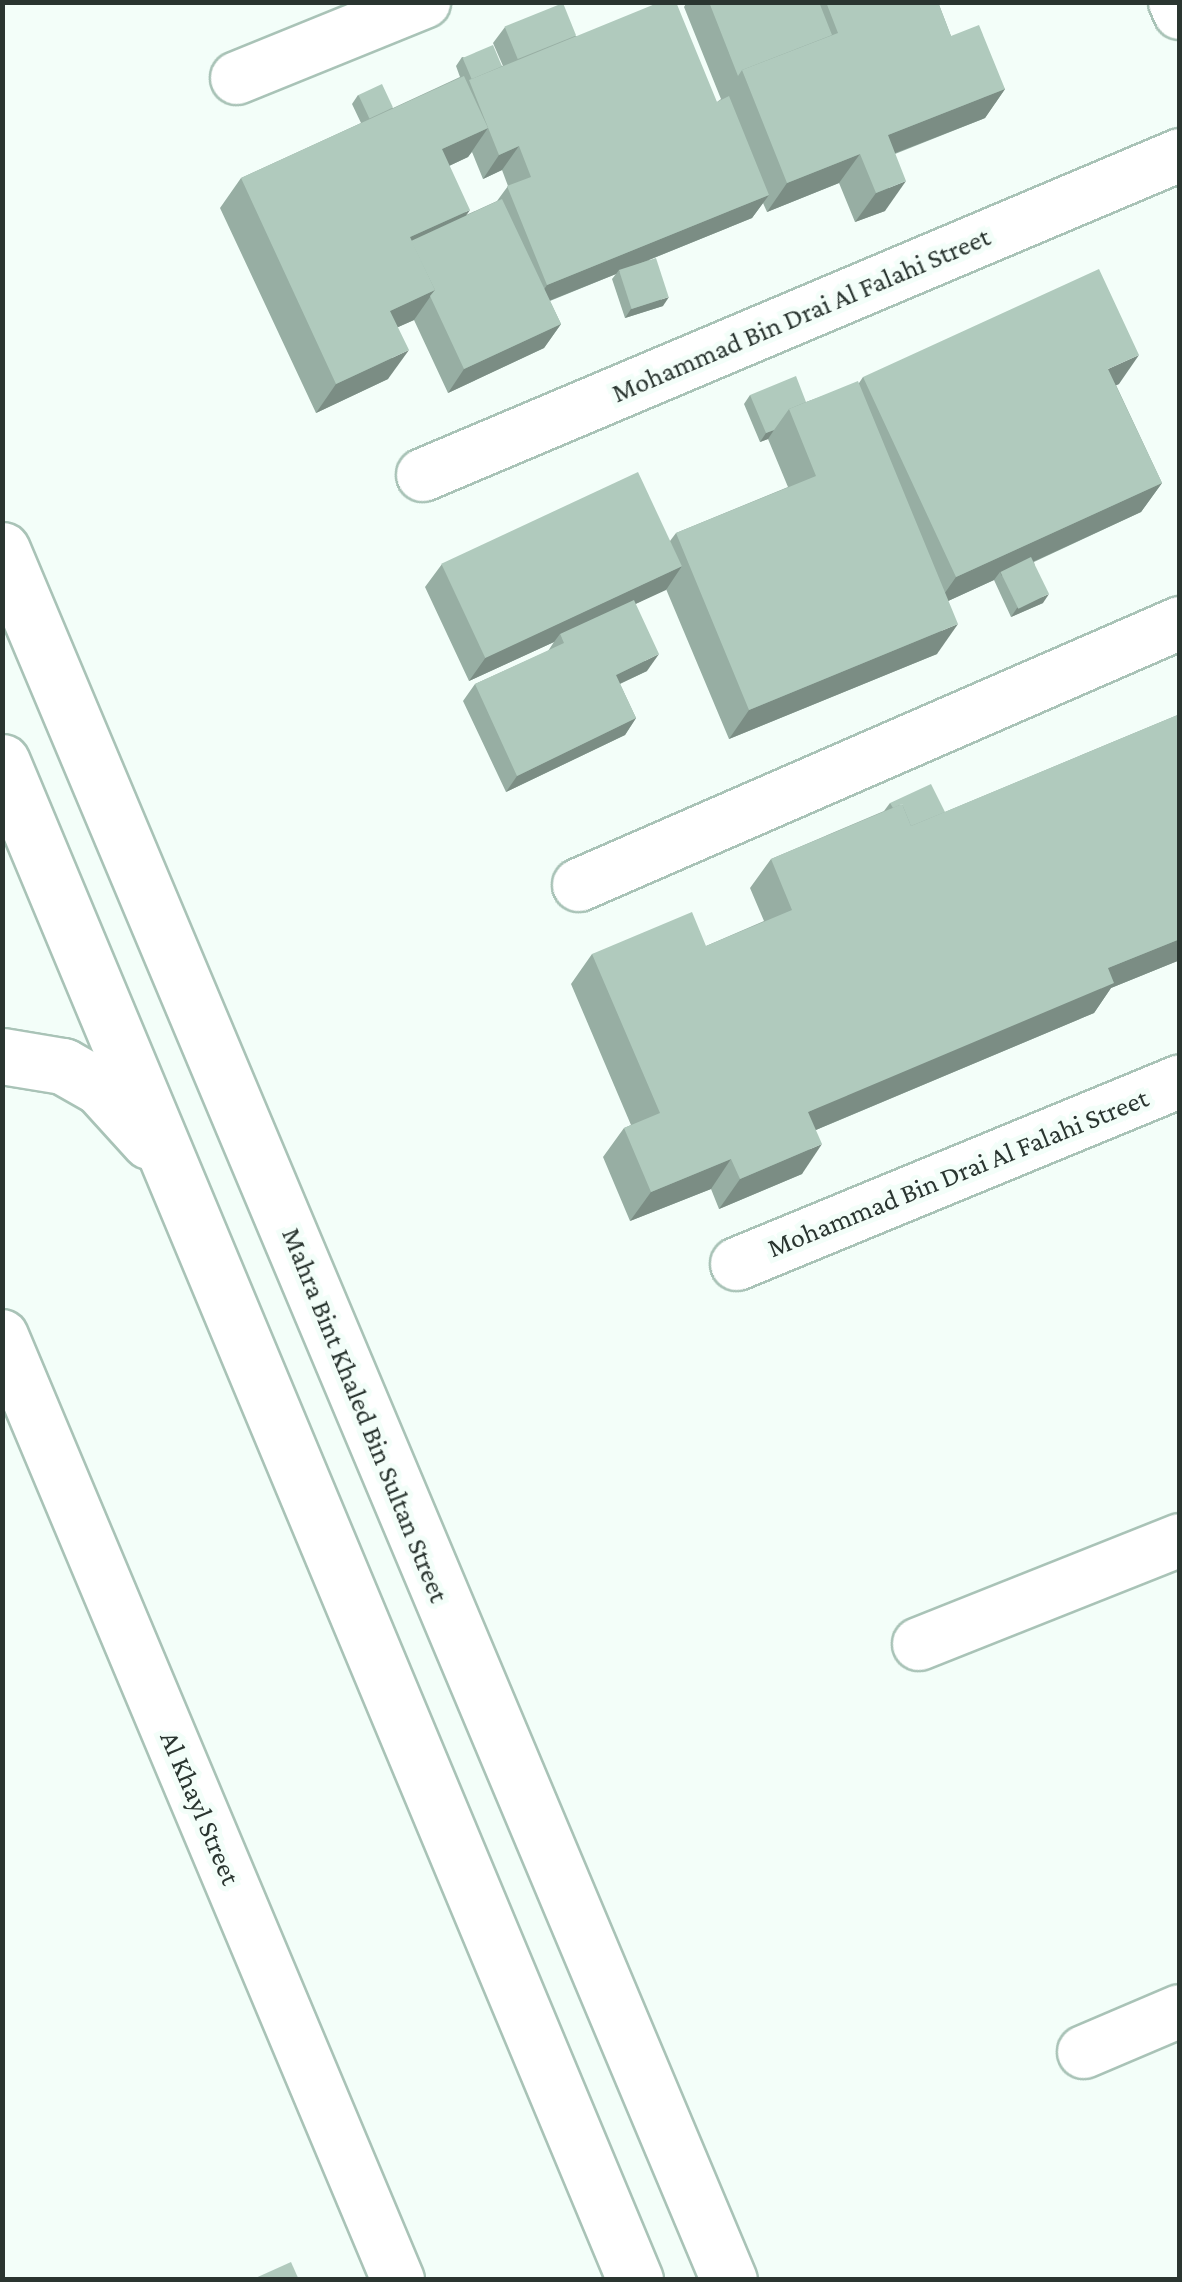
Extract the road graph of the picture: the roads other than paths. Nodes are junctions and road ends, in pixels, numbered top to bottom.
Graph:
1 (424, 2) edge
2 (1175, 2) edge
3 (1180, 13) edge
4 (237, 78) dead end
5 (1180, 156) edge
6 (422, 475) dead end
7 (2, 550) edge
8 (1180, 623) edge
9 (2, 762) edge
10 (579, 885) dead end
11 (2, 1056) edge
12 (1180, 1081) edge
13 (189, 1196) junction
14 (736, 1264) dead end
15 (2, 1336) edge
16 (1180, 1540) edge
17 (918, 1644) dead end
18 (1180, 2011) edge
19 (1084, 2052) dead end
20 (398, 2280) edge
21 (635, 2280) edge
22 (729, 2280) edge

1 - 4 street
2 - 3 street
5 - 6 street, Mohammad Bin Drai Al Falahi Street
7 - 22 street, Mahra Bint Khaled Bin Sultan Street
8 - 10 street
9 - 13 street
11 - 13 street
12 - 14 street, Mohammad Bin Drai Al Falahi Street
13 - 21 street
15 - 20 street, Al Khayl Street
16 - 17 street
18 - 19 street

